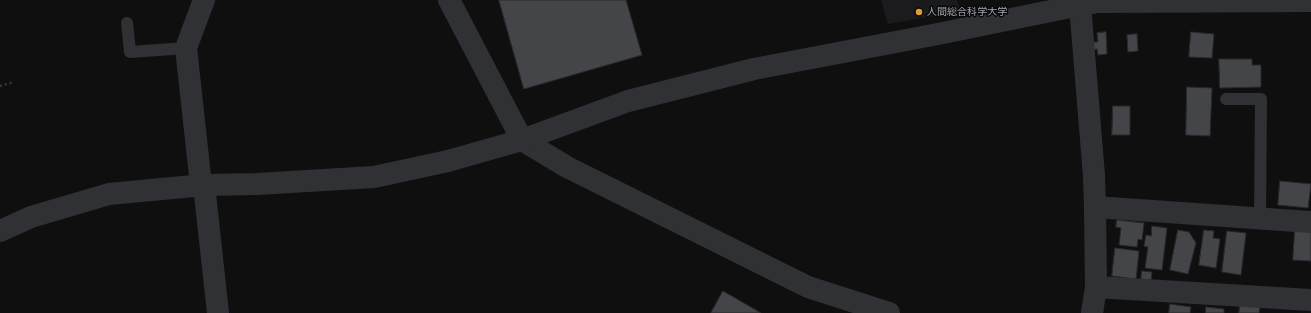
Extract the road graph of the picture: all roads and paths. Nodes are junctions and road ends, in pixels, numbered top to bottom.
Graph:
1 (204, 0) edge
2 (449, 0) edge
3 (1223, 0) edge
4 (1311, 0) edge
5 (1080, 2) edge
6 (127, 23) dead end
7 (186, 48) junction
8 (14, 82) dead end
9 (0, 86) edge
10 (1226, 99) dead end
11 (522, 140) junction
12 (203, 185) junction
13 (1095, 207) junction
14 (1260, 218) junction
15 (1311, 222) edge
16 (0, 231) edge
17 (1096, 286) junction
18 (1311, 300) edge
19 (218, 313) edge
20 (889, 313) edge
21 (1092, 313) edge

1 - 7 street
2 - 11 street
3 - 4 street
3 - 5 street
5 - 11 street
5 - 13 street
6 - 7 lane
7 - 12 street
8 - 9 path
10 - 14 lane
11 - 12 street
11 - 20 street
12 - 16 street
12 - 19 street
13 - 14 street
13 - 17 street
14 - 15 street
17 - 18 street
17 - 21 street

